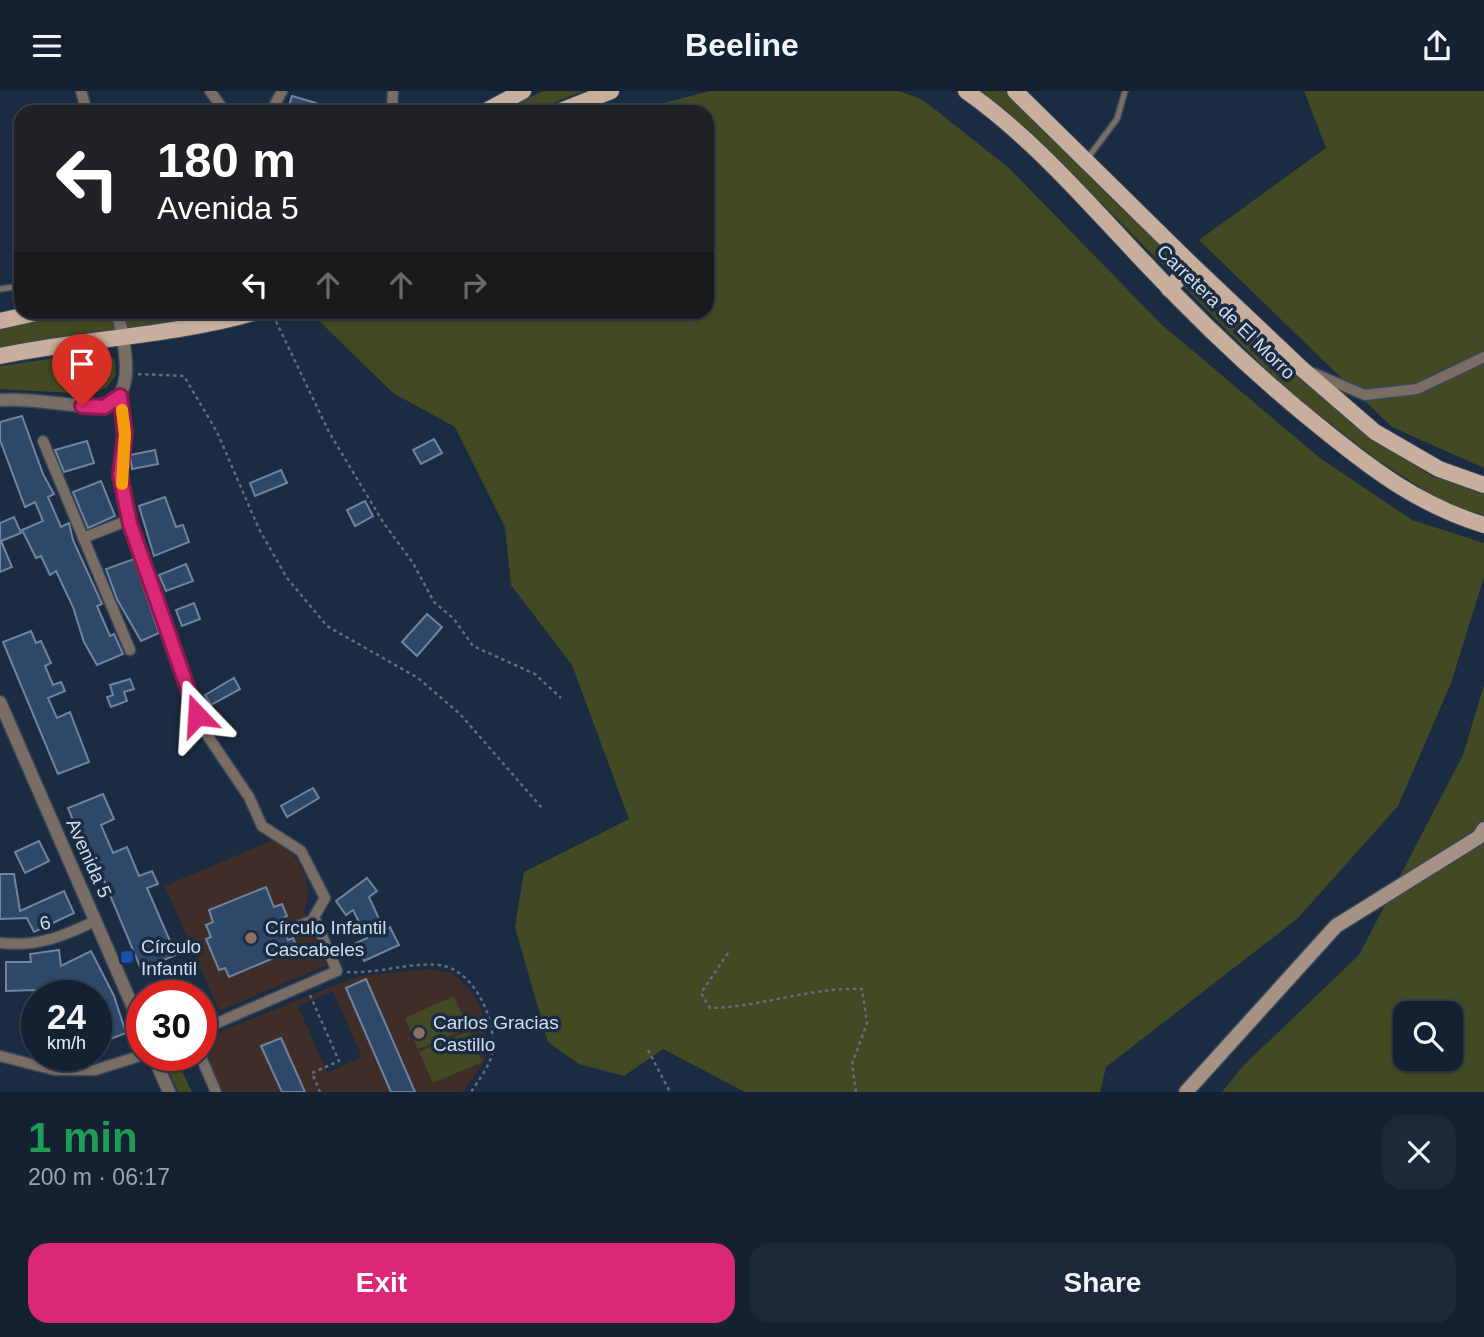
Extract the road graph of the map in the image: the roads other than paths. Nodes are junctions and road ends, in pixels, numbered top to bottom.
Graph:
1 (523, 91) edge
2 (611, 91) edge
3 (966, 91) edge
4 (1015, 91) edge
5 (1125, 91) edge
6 (497, 105) edge
7 (576, 105) edge
8 (1087, 159) junction
9 (1192, 265) junction
10 (1169, 289) junction
11 (119, 319) edge
12 (220, 319) edge
13 (124, 338) junction
14 (0, 356) edge
15 (1484, 357) edge
16 (1301, 368) junction
17 (120, 396) junction
18 (0, 400) edge
19 (43, 441) dead end
20 (1484, 485) edge
21 (129, 520) junction
22 (1484, 525) edge
23 (83, 538) junction
24 (130, 650) dead end
25 (0, 702) edge
26 (1482, 836) edge
27 (314, 917) junction
28 (95, 921) junction
29 (291, 926) dead end
30 (0, 943) edge
31 (126, 992) edge
32 (217, 1023) edge
33 (0, 1056) edge
34 (126, 1060) edge
35 (160, 1071) edge
36 (207, 1071) edge
37 (169, 1092) edge
38 (216, 1092) edge
39 (1186, 1092) edge

1 - 6 main road
2 - 7 main road
3 - 10 main road, Carretera de El Morro
4 - 8 main road, Carretera de El Morro
5 - 8 lane
8 - 9 main road, Carretera de El Morro
9 - 10 main road
9 - 16 main road, Carretera de El Morro
10 - 22 main road, Carretera de El Morro
11 - 13 street
12 - 13 main road
13 - 14 main road
13 - 17 street
15 - 16 street
16 - 20 main road, Carretera de El Morro
17 - 18 street
17 - 21 street
19 - 23 street
21 - 23 street
21 - 27 street
23 - 24 street
25 - 28 street, Avenida 5
26 - 39 main road
27 - 29 lane
27 - 32 street
28 - 30 street, 6
28 - 31 street, Avenida 5
33 - 34 street
35 - 37 street
36 - 38 street

